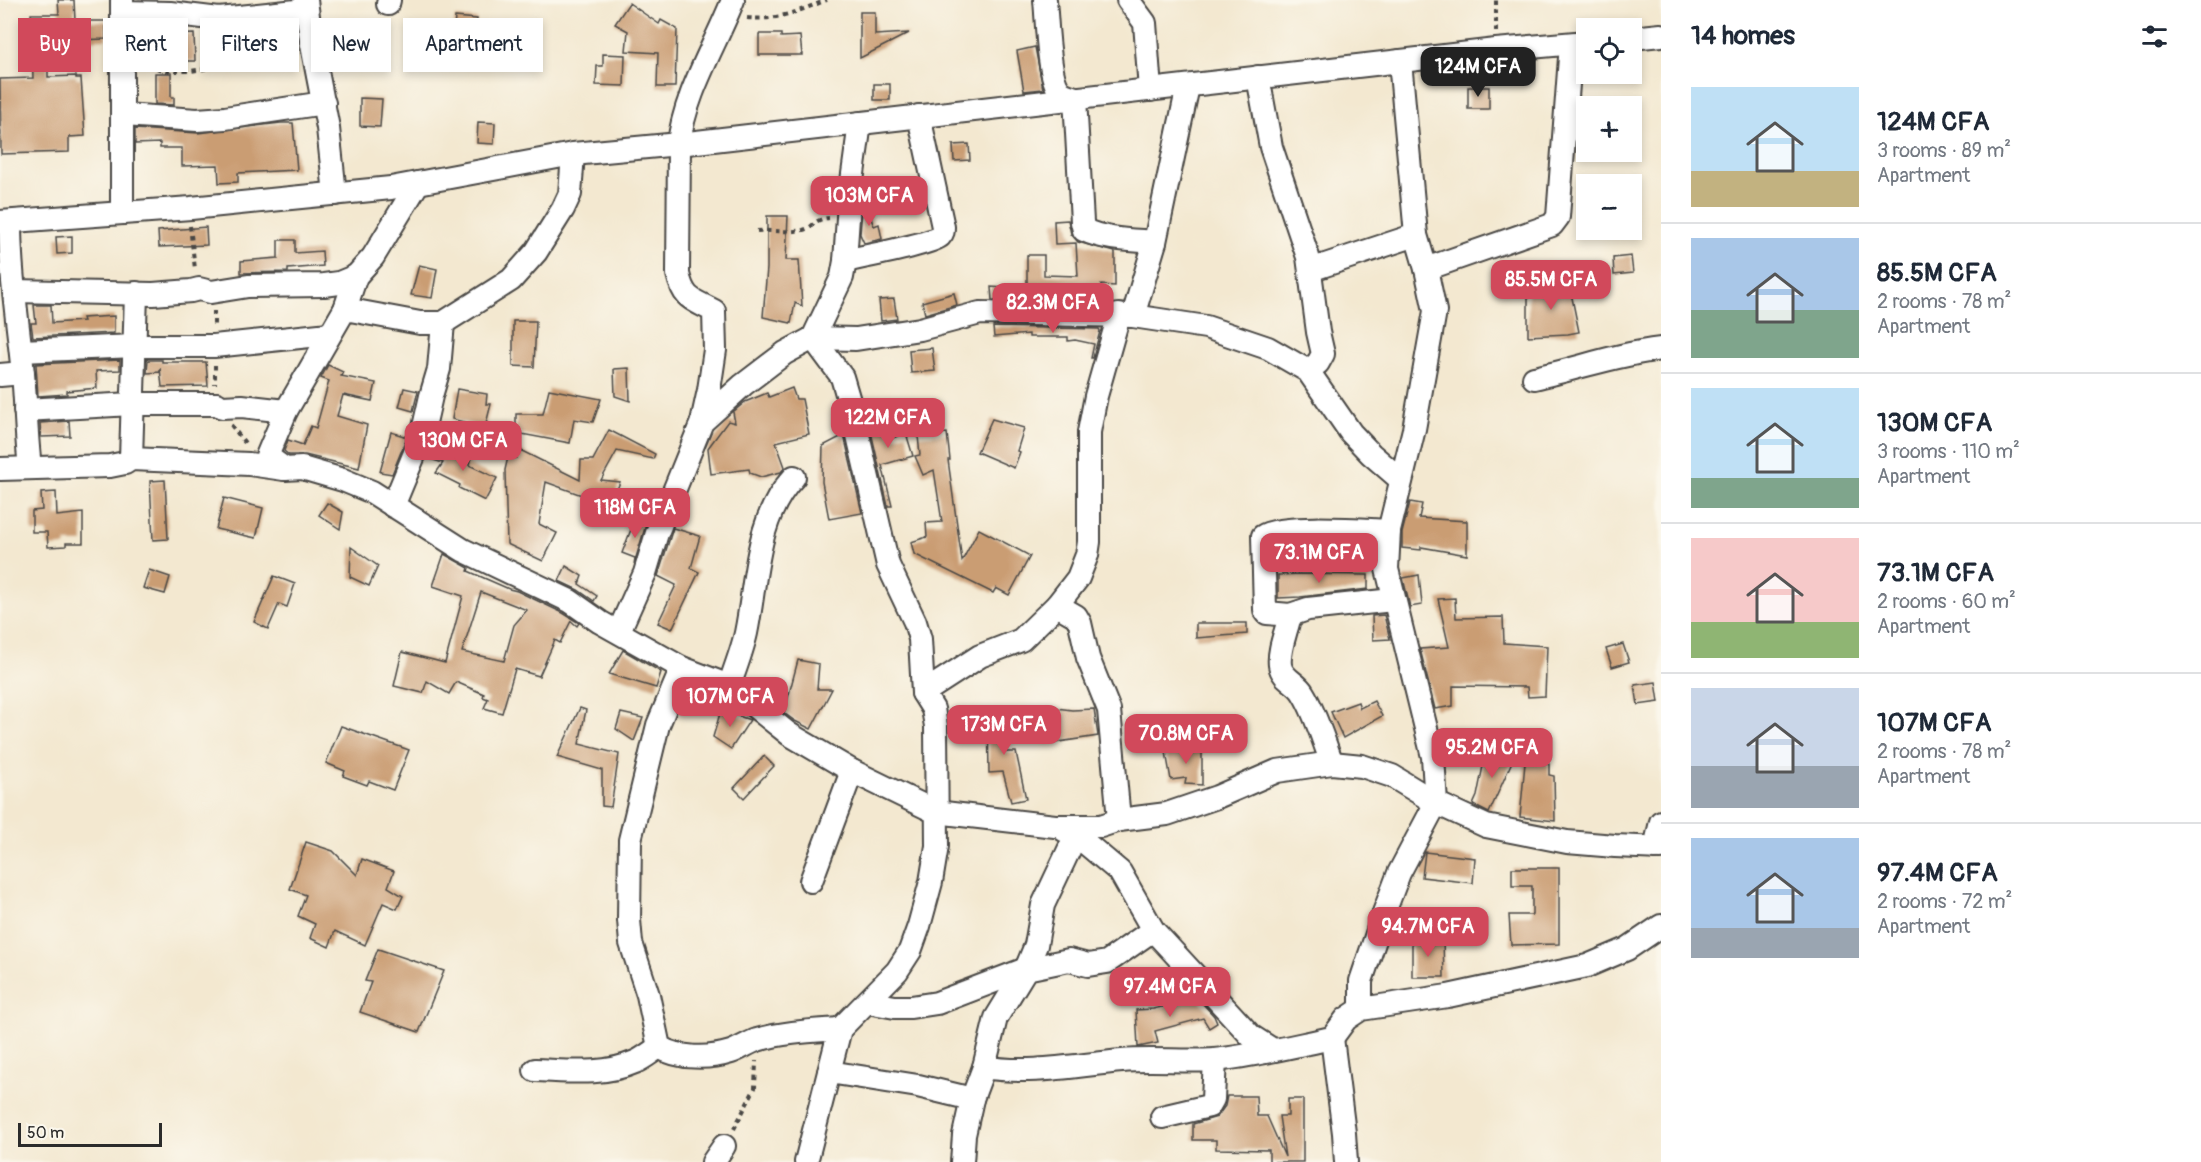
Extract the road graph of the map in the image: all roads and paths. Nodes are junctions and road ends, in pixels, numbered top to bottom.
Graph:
1 (826, 0) edge
2 (1045, 0) edge
3 (1128, 0) edge
4 (1497, 0) edge
5 (306, 5) edge
6 (122, 6) edge
7 (730, 8) edge
8 (1661, 35) edge
9 (1642, 37) edge
10 (311, 39) edge
11 (1576, 43) edge
12 (1496, 50) junction
13 (311, 52) edge
14 (1400, 61) junction
15 (1576, 68) edge
16 (188, 71) edge
17 (123, 72) edge
18 (317, 72) edge
19 (1258, 77) junction
20 (1188, 86) junction
21 (1150, 90) junction
22 (1075, 98) junction
23 (324, 103) junction
24 (124, 115) junction
25 (919, 116) junction
26 (860, 123) junction
27 (679, 144) junction
28 (573, 154) junction
29 (418, 183) junction
30 (335, 195) junction
31 (191, 208) junction
32 (122, 213) junction
33 (848, 217) junction
34 (5, 222) edge
35 (757, 231) dead end
36 (1416, 235) junction
37 (1155, 242) junction
38 (845, 261) junction
39 (1426, 269) junction
40 (1311, 270) junction
41 (356, 276) junction
42 (199, 289) junction
43 (14, 291) junction
44 (136, 293) junction
45 (345, 309) junction
46 (1126, 315) junction
47 (443, 323) junction
48 (329, 334) junction
49 (813, 338) junction
50 (135, 346) junction
51 (1661, 349) edge
52 (22, 362) junction
53 (1308, 371) junction
54 (0, 375) edge
55 (1534, 378) dead end
56 (132, 404) junction
57 (25, 410) junction
58 (286, 411) junction
59 (702, 422) junction
60 (130, 459) junction
61 (274, 461) junction
62 (30, 467) junction
63 (0, 470) edge
64 (794, 477) dead end
65 (1401, 480) junction
66 (393, 506) junction
67 (1389, 531) junction
68 (1394, 600) junction
69 (1057, 605) junction
70 (1290, 615) junction
71 (619, 632) junction
72 (682, 668) junction
73 (729, 686) junction
74 (923, 693) junction
75 (1332, 763) junction
76 (852, 771) junction
77 (1436, 802) junction
78 (936, 812) junction
79 (1119, 820) junction
80 (1661, 822) edge
81 (1055, 825) junction
82 (1076, 835) junction
83 (1658, 848) edge
84 (811, 881) dead end
85 (1661, 926) edge
86 (1153, 930) junction
87 (1026, 969) junction
88 (867, 1002) junction
89 (1361, 1009) junction
90 (840, 1029) junction
91 (1332, 1038) junction
92 (757, 1040) junction
93 (659, 1047) junction
94 (1273, 1050) junction
95 (1215, 1060) junction
96 (984, 1066) junction
97 (535, 1070) dead end
98 (829, 1072) junction
99 (972, 1099) junction
100 (1162, 1117) dead end
101 (719, 1154) edge
102 (806, 1162) edge
103 (962, 1162) edge
104 (1346, 1162) edge

1 - 7 path
2 - 22 street
3 - 21 street
4 - 12 path
5 - 6 street
5 - 10 street
7 - 27 street
8 - 9 street
11 - 12 street
12 - 14 street
13 - 16 path
14 - 19 street
14 - 36 street
15 - 39 street
17 - 24 street
18 - 23 street
19 - 20 street
19 - 40 street
20 - 21 street
20 - 37 street
21 - 22 street
22 - 25 street
22 - 37 street
23 - 24 street
23 - 30 street
24 - 32 street
25 - 26 street
25 - 38 street
26 - 27 street
26 - 33 street
27 - 28 street
27 - 59 street
28 - 29 street
28 - 47 street
29 - 30 street
29 - 41 street
30 - 31 street
31 - 32 street
31 - 42 path
32 - 34 street
33 - 35 path
33 - 38 street
34 - 43 street
36 - 39 street
36 - 40 street
37 - 46 street
38 - 49 street
39 - 65 street
40 - 53 street
41 - 42 street
41 - 45 street
42 - 44 street
43 - 44 street
43 - 52 street
44 - 50 street
45 - 47 street
45 - 48 street
46 - 49 street
46 - 53 street
46 - 69 street
47 - 66 street
48 - 50 street
48 - 58 street
49 - 59 street
49 - 74 street
50 - 52 street
50 - 56 street
51 - 55 street
52 - 54 street
52 - 57 street
53 - 65 street
56 - 57 street
56 - 58 street
56 - 60 street
57 - 62 street
58 - 61 street
59 - 71 street
60 - 61 street
60 - 62 street
61 - 66 street
62 - 63 street
64 - 73 street
65 - 67 street
66 - 71 street
67 - 68 street
67 - 70 street
68 - 70 street
68 - 77 street
69 - 74 street
69 - 79 street
70 - 75 street
71 - 72 street
72 - 73 street
72 - 93 street
73 - 76 street
74 - 78 street
75 - 77 street
75 - 79 street
76 - 78 street
76 - 84 street
77 - 83 street
77 - 89 street
78 - 81 street
78 - 88 street
79 - 81 street
80 - 83 street
81 - 82 street
82 - 86 street
82 - 87 street
85 - 89 street
86 - 87 street
86 - 94 street
87 - 88 street
87 - 96 street
88 - 90 street
89 - 91 street
90 - 92 street
90 - 98 street
91 - 94 street
91 - 104 street
92 - 93 street
92 - 101 path
93 - 97 street
94 - 95 street
95 - 96 street
95 - 100 street
96 - 99 street
98 - 99 street
98 - 102 street
99 - 103 street

